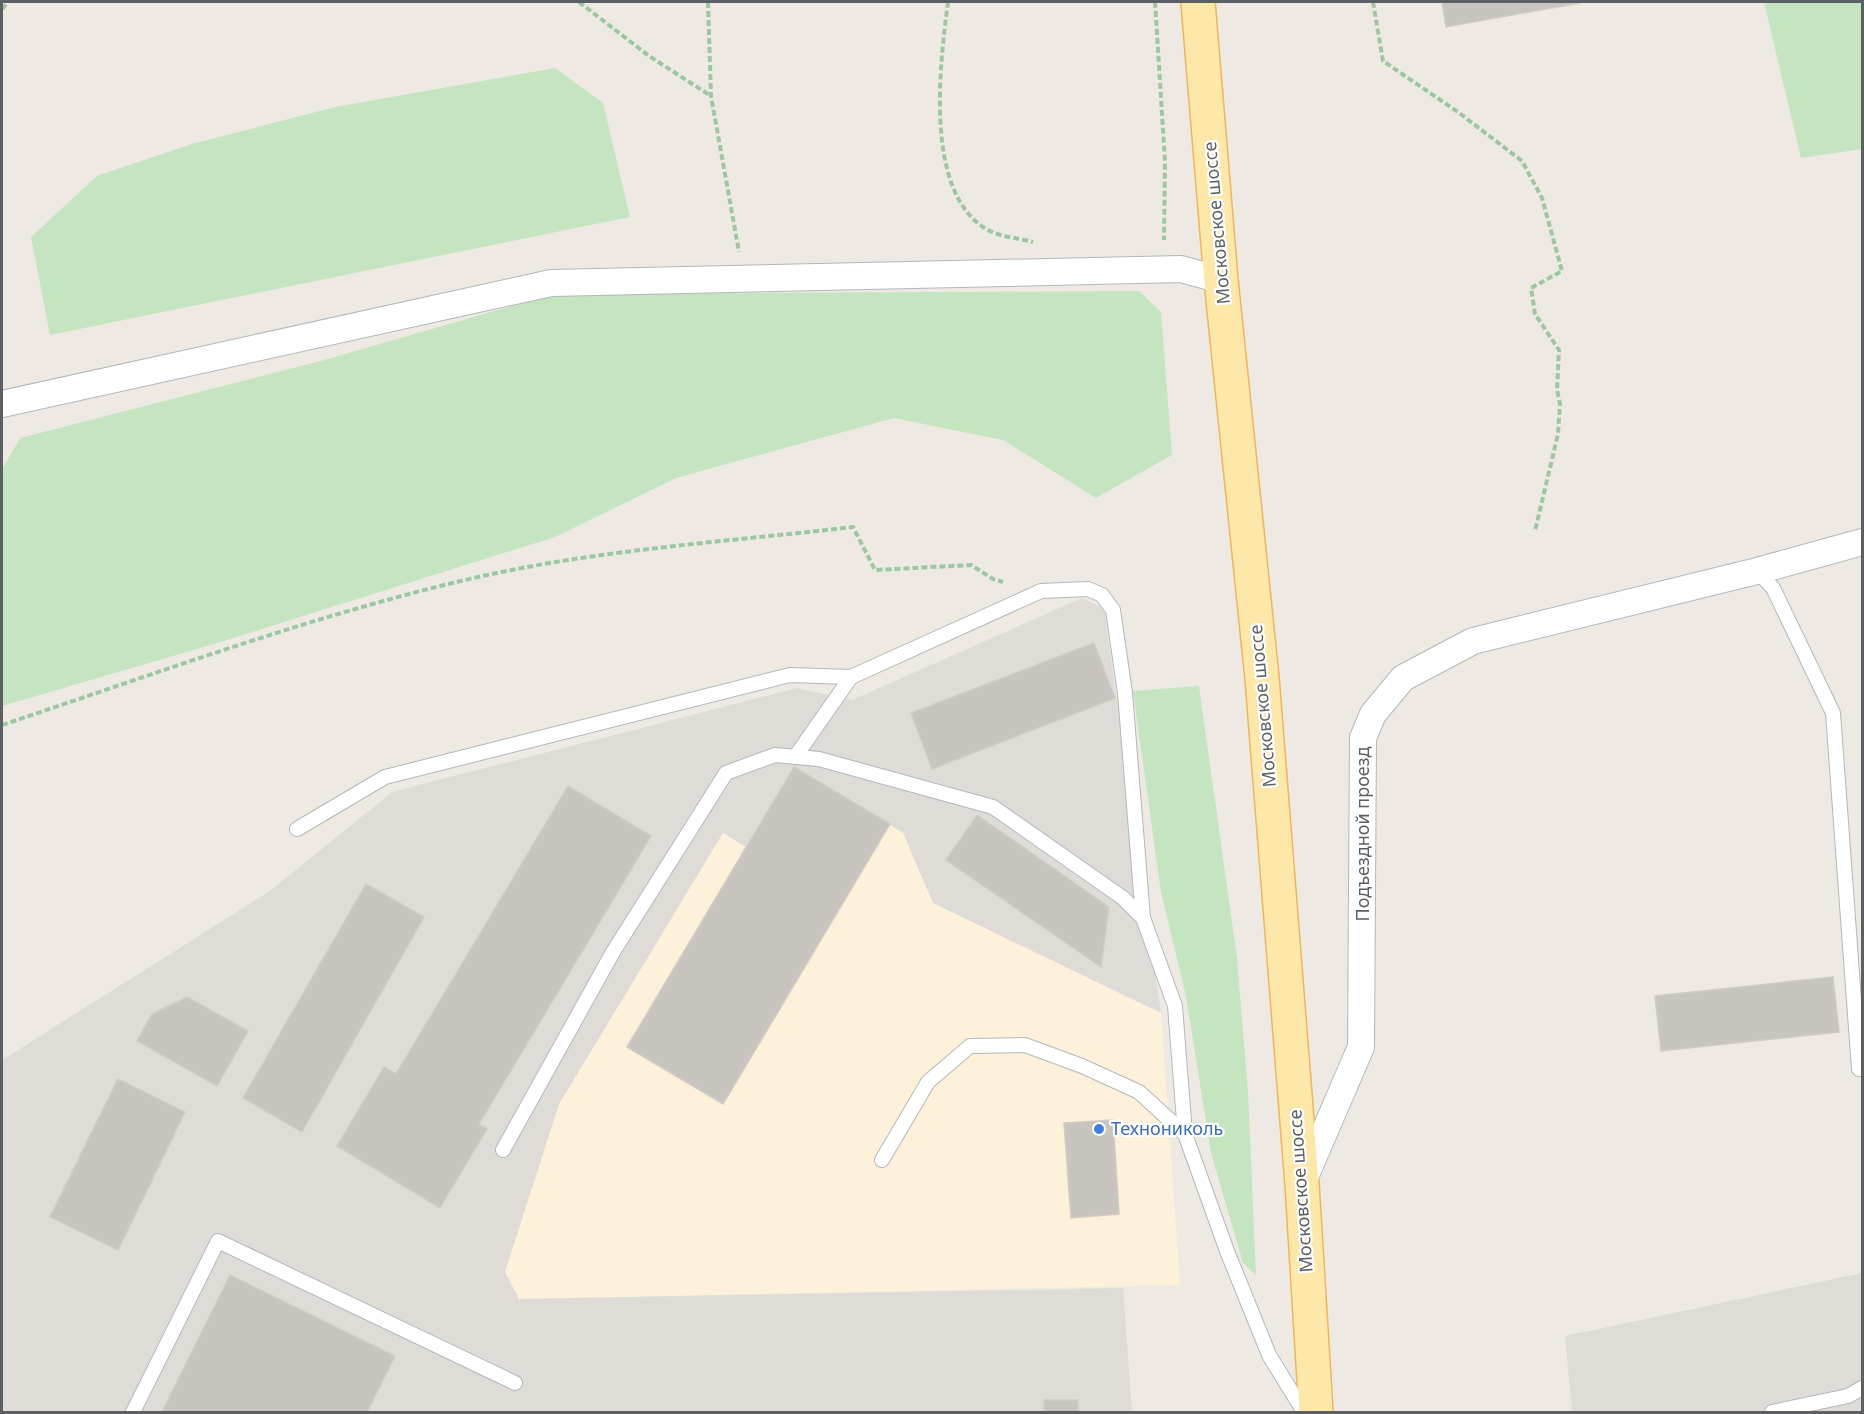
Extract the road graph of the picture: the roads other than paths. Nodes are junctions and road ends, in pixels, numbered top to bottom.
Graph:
1 (1198, 2) edge
2 (1221, 280) junction
3 (2, 404) edge
4 (1863, 542) edge
5 (1757, 571) junction
6 (851, 676) junction
7 (795, 757) junction
8 (297, 829) dead end
9 (1143, 918) junction
10 (1859, 1069) dead end
11 (1185, 1134) junction
12 (503, 1150) dead end
13 (882, 1160) dead end
14 (1302, 1184) junction
15 (515, 1383) dead end
16 (1863, 1388) edge
17 (133, 1413) edge
18 (1304, 1413) edge
19 (1316, 1413) edge
20 (1772, 1413) edge

1 - 2 main road, Московское шоссе
2 - 3 street
2 - 14 main road, Московское шоссе
4 - 5 street, Подъездной проезд
5 - 10 lane
5 - 14 street, Подъездной проезд
6 - 7 lane
6 - 8 lane
6 - 9 lane
7 - 9 lane
7 - 12 lane
9 - 11 lane
11 - 13 lane
11 - 18 lane
14 - 19 main road, Московское шоссе
15 - 17 lane
16 - 20 lane

